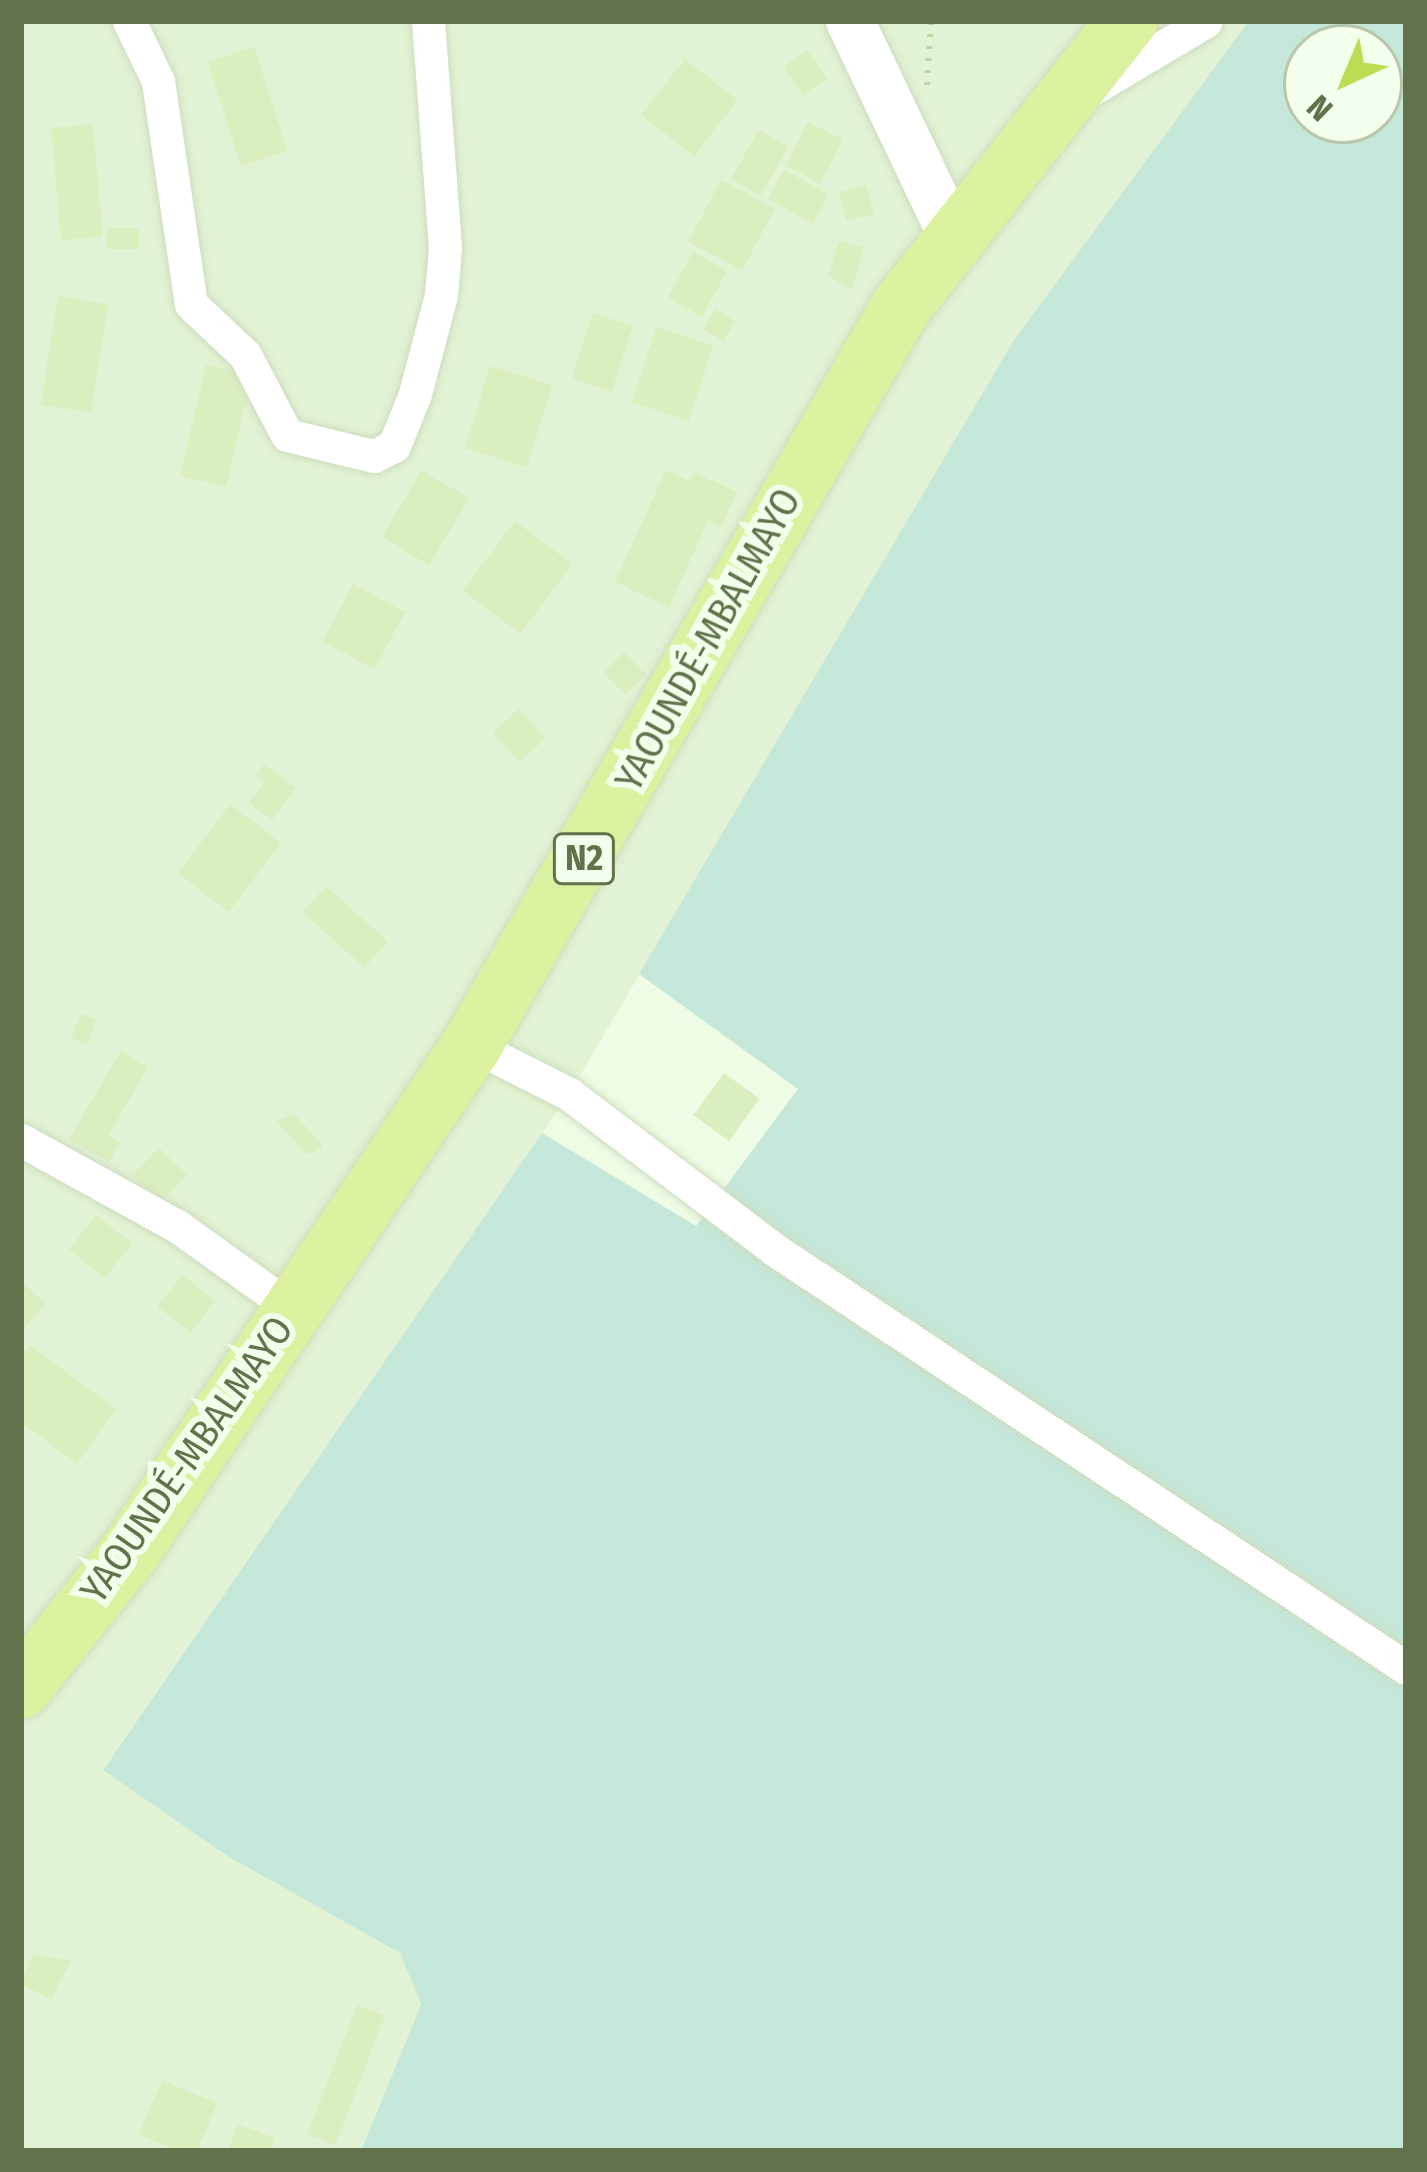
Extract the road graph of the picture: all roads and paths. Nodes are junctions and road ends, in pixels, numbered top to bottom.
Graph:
1 (129, 21) edge
2 (428, 21) edge
3 (850, 21) edge
4 (1127, 21) edge
5 (1206, 21) edge
6 (1069, 101) junction
7 (954, 239) junction
8 (472, 1045) junction
9 (21, 1139) edge
10 (293, 1309) junction
11 (1406, 1668) edge
12 (21, 1688) edge

1 - 2 street
3 - 7 main road
4 - 6 highway, YAOUNDÉ-MBALMAYO / N2
5 - 6 street
6 - 7 highway, YAOUNDÉ-MBALMAYO / N2
7 - 8 highway, YAOUNDÉ-MBALMAYO / N2
8 - 10 highway, YAOUNDÉ-MBALMAYO / N2
8 - 11 street
9 - 10 street
10 - 12 highway, YAOUNDÉ-MBALMAYO / N2

